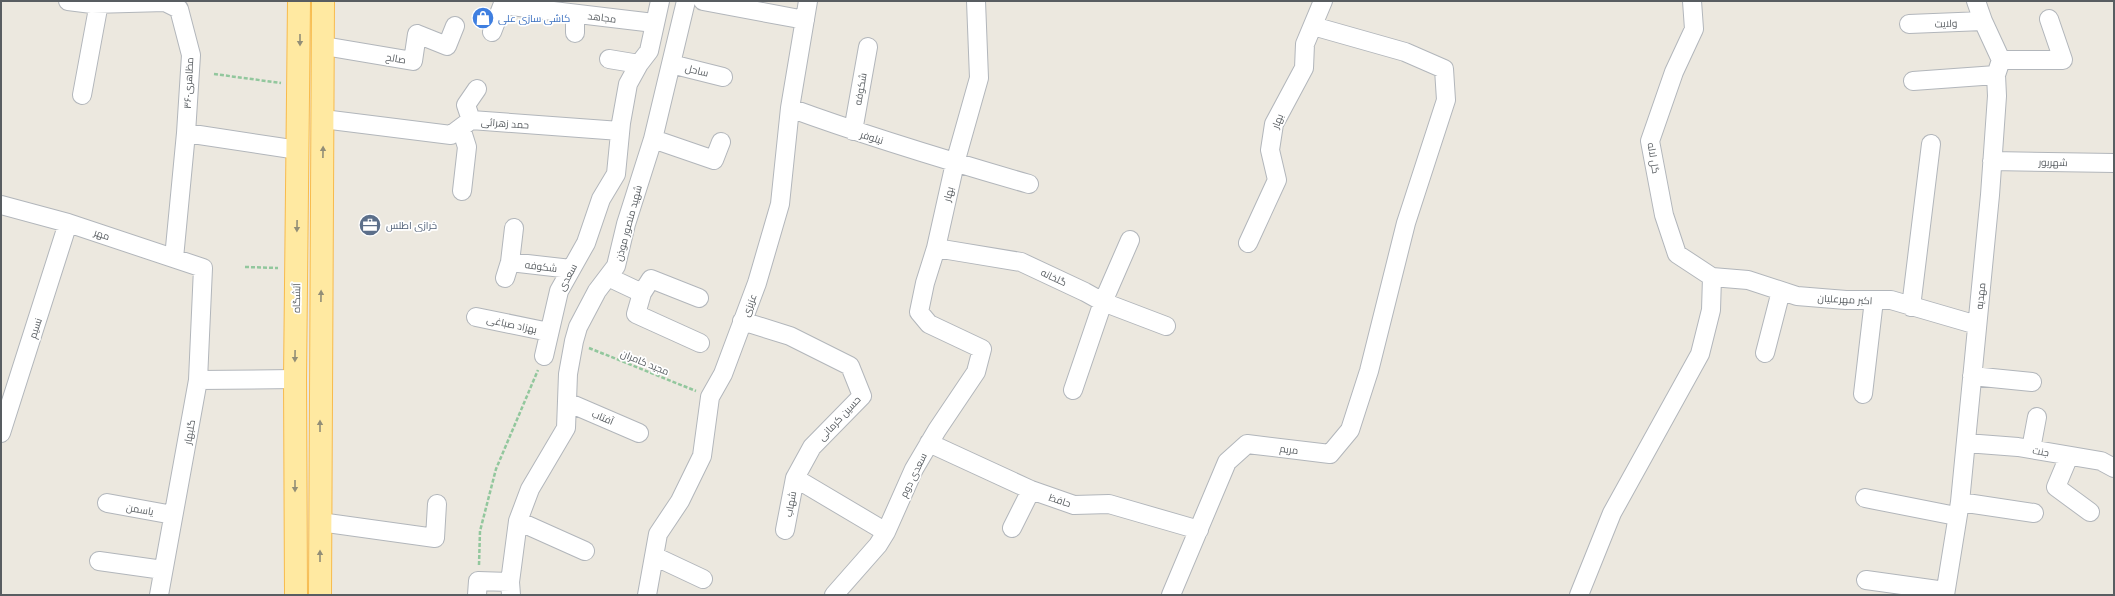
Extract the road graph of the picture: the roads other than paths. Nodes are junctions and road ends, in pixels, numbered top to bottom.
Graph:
1 (68, 1) edge
2 (299, 1) edge
3 (323, 1) edge
4 (660, 1) edge
5 (686, 1) edge
6 (703, 1) edge
7 (808, 1) edge
8 (976, 1) edge
9 (1323, 1) edge
10 (1692, 1) edge
11 (1976, 1) edge
12 (94, 3) edge
13 (503, 3) edge
14 (741, 4) edge
15 (583, 10) edge
16 (2049, 19) dead end
17 (805, 20) junction
18 (1983, 21) junction
19 (654, 23) junction
20 (1909, 24) dead end
21 (455, 26) dead end
22 (1313, 26) junction
23 (492, 32) dead end
24 (575, 33) dead end
25 (324, 46) junction
26 (868, 47) dead end
27 (609, 59) dead end
28 (639, 64) junction
29 (671, 64) junction
30 (1998, 67) junction
31 (723, 77) dead end
32 (1913, 81) dead end
33 (477, 89) dead end
34 (82, 95) dead end
35 (790, 108) junction
36 (299, 117) junction
37 (323, 119) junction
38 (466, 124) junction
39 (620, 131) junction
40 (853, 131) junction
41 (186, 133) junction
42 (653, 139) junction
43 (721, 142) dead end
44 (1932, 144) dead end
45 (298, 150) junction
46 (1992, 161) junction
47 (955, 163) junction
48 (2114, 163) edge
49 (1030, 184) dead end
50 (297, 191) junction
51 (462, 191) dead end
52 (323, 192) junction
53 (1, 205) edge
54 (68, 223) junction
55 (514, 228) dead end
56 (1130, 240) dead end
57 (1248, 243) dead end
58 (936, 248) junction
59 (174, 258) junction
60 (203, 268) joint
61 (571, 269) junction
62 (608, 277) junction
63 (1712, 277) junction
64 (1781, 290) junction
65 (642, 293) junction
66 (699, 298) dead end
67 (1874, 300) junction
68 (1103, 302) junction
69 (1911, 307) junction
70 (476, 317) dead end
71 (742, 321) junction
72 (551, 325) junction
73 (1977, 325) junction
74 (1166, 326) dead end
75 (576, 334) junction
76 (700, 343) dead end
77 (982, 349) joint
78 (1765, 353) dead end
79 (544, 356) road end
80 (1972, 376) junction
81 (295, 379) junction
82 (198, 380) junction
83 (2032, 382) dead end
84 (1073, 390) dead end
85 (1863, 394) dead end
86 (567, 402) junction
87 (2037, 417) dead end
88 (1, 433) edge
89 (639, 433) dead end
90 (929, 442) junction
91 (1966, 442) junction
92 (2031, 449) junction
93 (2069, 456) junction
94 (2114, 468) edge
95 (795, 478) junction
96 (1030, 490) junction
97 (1865, 498) dead end
98 (107, 503) dead end
99 (437, 504) dead end
100 (1958, 509) junction
101 (2090, 512) dead end
102 (2034, 513) dead end
103 (173, 515) junction
104 (320, 522) junction
105 (518, 522) junction
106 (1012, 528) dead end
107 (785, 530) dead end
108 (1199, 530) junction
109 (886, 532) junction
110 (585, 551) dead end
111 (654, 556) junction
112 (99, 561) dead end
113 (163, 570) junction
114 (703, 580) dead end
115 (1866, 580) dead end
116 (478, 588) edge
117 (511, 588) edge
118 (1945, 593) edge
119 (159, 595) edge
120 (296, 595) edge
121 (320, 595) edge
122 (647, 595) edge
123 (834, 595) edge
124 (1171, 595) edge
125 (1579, 595) edge

1 - 12 street, ۳۶-مظاهری
2 -> 36 main road, آتشگاه
3 - 25 main road
4 - 19 street, سعدی
5 - 29 street, شهید منصور موذن
6 - 14 street
7 - 17 street, عزیزی
8 - 47 street, بهار
9 - 22 street, بهار
10 - 63 street, گل لاله
11 - 18 street, مهدیه
12 - 34 street
12 - 41 street, ۳۶-مظاهری
13 - 15 street, مجاهد
13 - 23 street
14 - 17 street
15 - 19 street, مجاهد
15 - 24 street
16 - 30 street
17 - 35 street, عزیزی
18 - 20 street, ولایت
18 - 30 street, مهدیه
19 - 28 street, سعدی
21 - 25 street, صالح
22 - 57 street, بهار
22 - 108 street, مریم
25 - 37 main road
26 - 40 street, شکوفه
27 - 28 street
28 - 39 street, سعدی
29 - 31 street, ساحل
29 - 42 street, شهید منصور موذن
30 - 32 street
30 - 46 street, مهدیه
33 - 38 street
35 - 40 street, نیلوفر
35 - 71 street, عزیزی
36 - 37 main road
36 - 45 main road, آتشگاه
37 - 38 street, حمد زهرائی
52 -> 37 main road
38 - 39 street, حمد زهرائی
38 - 51 street
39 - 61 street, سعدی
40 - 47 street, نیلوفر
41 - 45 street
41 - 59 street, ۳۶-مظاهری
42 - 43 street
42 - 62 street, شهید منصور موذن
44 - 69 street
45 - 50 main road, آتشگاه
46 - 48 street, شهریور
46 - 73 street, مهدیه
47 - 49 street, نیلوفر
47 - 58 street, بهار
50 - 52 main road
50 -> 81 main road, آتشگاه
104 -> 52 main road
53 - 54 street, مهر
54 - 59 street, مهر
54 - 88 street, نسیم
55 - 61 street, شکوفه
56 - 68 street
58 - 68 street, گلخانه
58 - 77 street, بهار
59 - 60 street, مهر
60 - 82 street, گلبهار
61 - 72 street, سعدی
62 - 65 street
62 - 75 street, شهید منصور موذن
63 - 64 street, اکبر مهرعلیان
63 - 125 street
64 - 67 street, اکبر مهرعلیان
64 - 78 street
65 - 66 street
65 - 76 street
67 - 69 street, اکبر مهرعلیان
67 - 85 street
68 - 74 street, گلخانه
68 - 84 street
69 - 73 street, اکبر مهرعلیان
70 - 72 street, بهزاد صباغی
71 - 95 street, حسین کرمانی
71 - 111 street, عزیزی
72 - 75 street, بهزاد صباغی
72 - 79 street, سعدی
73 - 80 street, مهدیه
75 - 86 street, شهید منصور موذن
77 - 90 street, سعدی دوم
80 - 83 street
80 - 91 street, مهدیه
81 - 82 street
81 -> 120 main road, آتشگاه
82 - 103 street, گلبهار
86 - 89 street, آفتاب
86 - 105 street, شهید منصور موذن
87 - 92 street
90 - 96 street, حافظ
90 - 109 street, سعدی دوم
91 - 92 street, جنت
91 - 100 street, مهدیه
92 - 93 street, جنت
93 - 94 street, جنت
93 - 101 street
95 - 107 street, شهاب
95 - 109 street
96 - 106 street
96 - 108 street, حافظ
97 - 100 street
98 - 103 street, یاسمن
99 - 104 street
100 - 102 street
100 - 118 street, مهدیه
103 - 113 street, گلبهار
121 -> 104 main road
105 - 110 street
105 - 117 street, شهید منصور موذن
108 - 124 street, مریم
109 - 123 street, سعدی دوم
111 - 114 street
111 - 122 street, عزیزی
112 - 113 street
113 - 119 street, گلبهار
115 - 118 street
116 - 117 street

